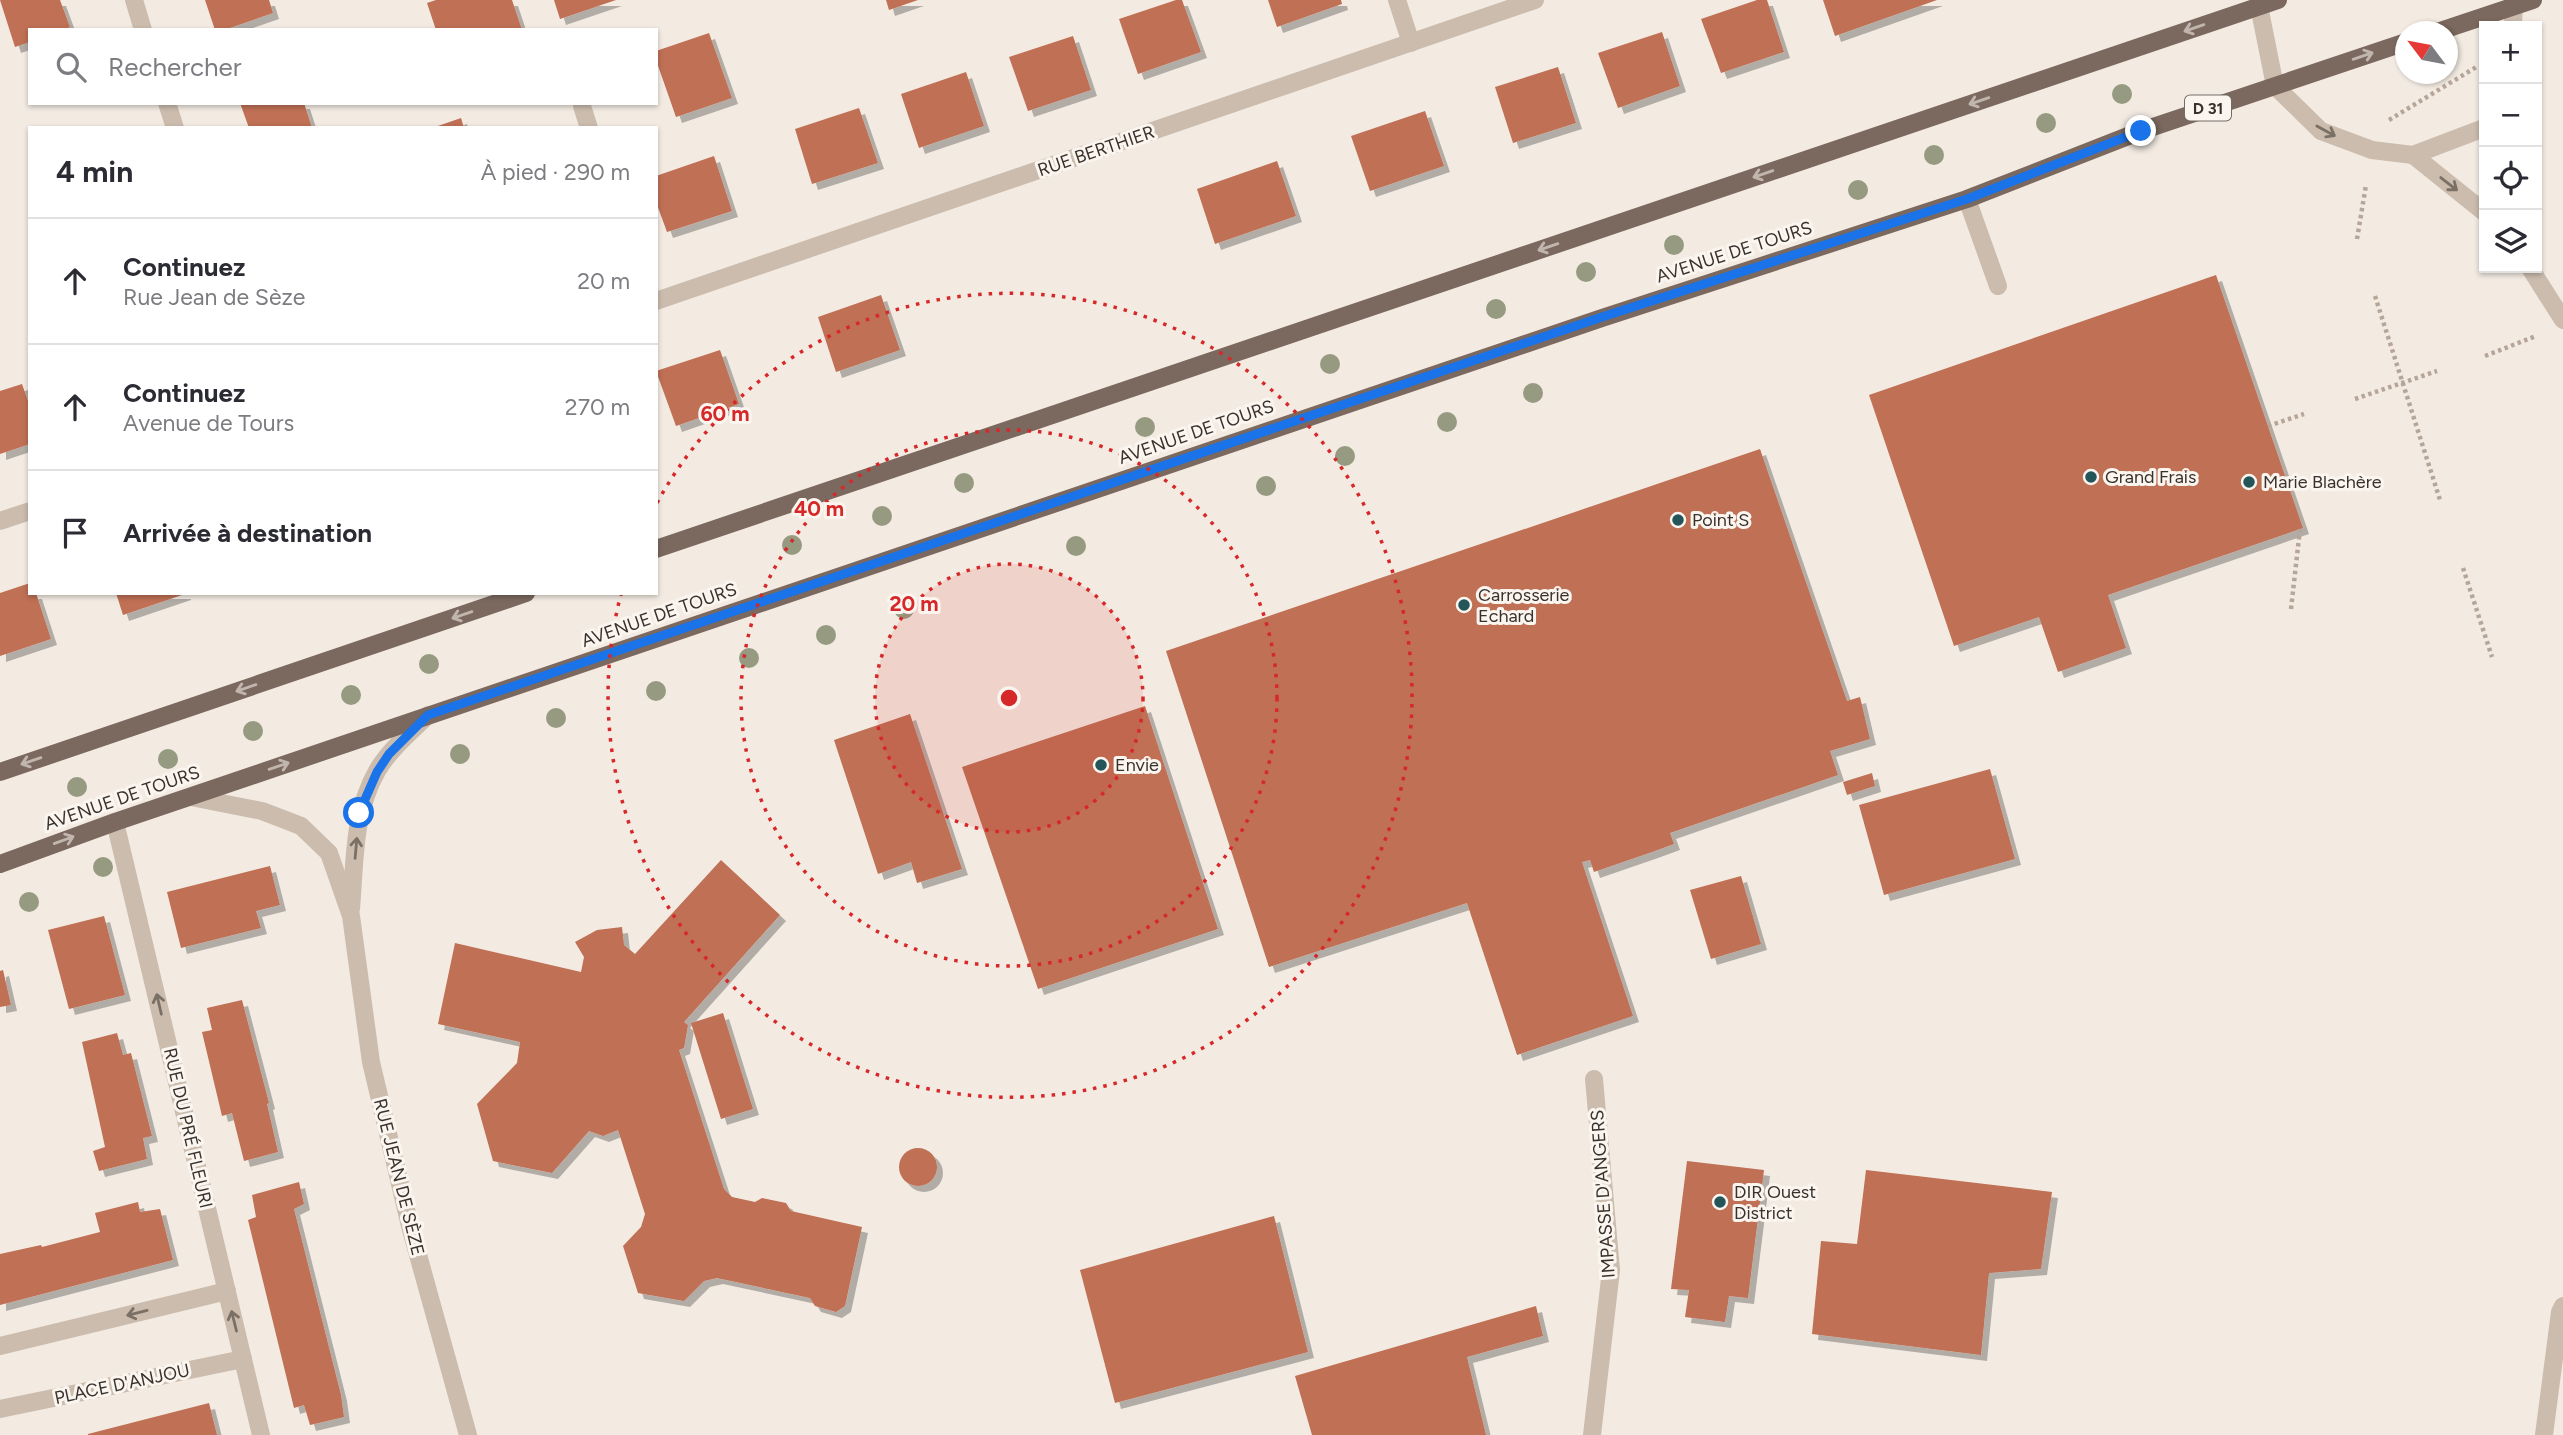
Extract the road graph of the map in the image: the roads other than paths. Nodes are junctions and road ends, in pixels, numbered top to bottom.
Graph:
1 (134, 0) edge
2 (1396, 0) edge
3 (1535, 0) edge
4 (2278, 0) edge
5 (2533, 0) edge
6 (2259, 3) edge
7 (2514, 3) edge
8 (2513, 21) edge
9 (2458, 24) edge
10 (142, 28) edge
11 (1411, 43) junction
12 (2395, 46) edge
13 (2275, 86) junction
14 (168, 105) edge
15 (583, 106) dead end
16 (175, 126) edge
17 (588, 126) edge
18 (2479, 130) edge
19 (2413, 155) junction
20 (1967, 199) junction
21 (2482, 210) edge
22 (2533, 273) edge
23 (1998, 286) dead end
24 (658, 300) edge
25 (2563, 320) edge
26 (28, 512) edge
27 (0, 522) edge
28 (658, 548) edge
29 (520, 595) edge
30 (428, 715) junction
31 (0, 772) edge
32 (191, 797) junction
33 (115, 821) junction
34 (0, 864) edge
35 (351, 916) junction
36 (1594, 1079) dead end
37 (227, 1291) junction
38 (2563, 1306) edge
39 (0, 1346) edge
40 (243, 1359) junction
41 (0, 1409) edge
42 (261, 1435) edge
43 (468, 1435) edge
44 (1592, 1435) edge
45 (2544, 1435) edge

1 - 10 street
2 - 11 street
3 - 11 street, RUE BERTHIER
4 - 6 main road
5 - 7 main road
6 - 13 street
6 -> 28 main road
7 - 8 street
7 - 9 main road
11 - 24 street, RUE BERTHIER
13 -> 12 main road, AVENUE DE TOURS / D 31
13 -> 19 street
13 - 20 main road, AVENUE DE TOURS / D 31
14 - 16 street
15 - 17 street
18 - 19 street
19 -> 21 street
20 - 23 street
20 - 30 main road, AVENUE DE TOURS / D 31
22 - 25 street
26 - 27 street
29 -> 31 main road
32 -> 30 main road, AVENUE DE TOURS / D 31
35 -> 30 street, RUE JEAN DE SÈZE
32 - 33 main road, AVENUE DE TOURS / D 31
32 - 35 street, RUE JEAN DE SÈZE
34 -> 33 main road, AVENUE DE TOURS / D 31
37 -> 33 street, RUE DU PRÉ FLEURI
35 - 43 street, RUE JEAN DE SÈZE
36 - 44 street, IMPASSE D'ANGERS
37 -> 39 street
40 -> 37 street, RUE DU PRÉ FLEURI
38 - 45 street
40 - 41 street, PLACE D'ANJOU
40 - 42 street, RUE DU PRÉ FLEURI

